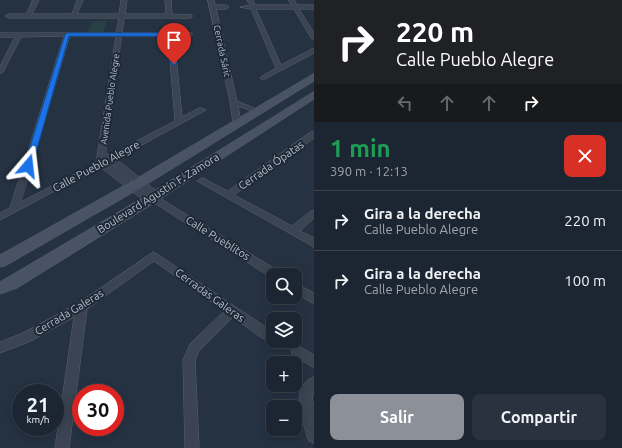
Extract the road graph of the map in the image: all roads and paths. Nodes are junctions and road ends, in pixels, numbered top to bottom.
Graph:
1 (36, 0) edge
2 (80, 0) edge
3 (124, 0) edge
4 (168, 0) edge
5 (211, 0) edge
6 (250, 0) edge
7 (291, 0) edge
8 (212, 7) junction
9 (226, 7) dead end
10 (243, 7) dead end
11 (252, 7) junction
12 (295, 7) junction
13 (314, 7) edge
14 (8, 16) dead end
15 (28, 16) junction
16 (74, 16) junction
17 (121, 16) junction
18 (169, 16) junction
19 (190, 16) dead end
20 (171, 34) junction
21 (190, 34) dead end
22 (0, 35) edge
23 (19, 35) junction
24 (67, 35) junction
25 (118, 35) junction
26 (314, 38) edge
27 (314, 50) edge
28 (279, 68) junction
29 (0, 72) edge
30 (314, 77) edge
31 (263, 78) dead end
32 (314, 95) edge
33 (234, 102) junction
34 (202, 110) dead end
35 (257, 111) junction
36 (179, 122) junction
37 (237, 123) junction
38 (314, 134) edge
39 (103, 152) junction
40 (109, 159) junction
41 (100, 163) junction
42 (202, 182) dead end
43 (135, 185) junction
44 (227, 195) junction
45 (154, 199) junction
46 (14, 210) junction
47 (314, 213) edge
48 (0, 217) edge
49 (293, 231) junction
50 (314, 243) edge
51 (154, 256) joint
52 (0, 262) edge
53 (266, 269) edge
54 (0, 288) edge
55 (302, 291) edge
56 (314, 299) edge
57 (81, 307) junction
58 (231, 311) junction
59 (266, 334) dead end
60 (0, 348) edge
61 (297, 350) dead end
62 (314, 362) edge
63 (314, 383) edge
64 (314, 436) edge
65 (62, 448) edge
66 (192, 448) edge

1 - 15 street
2 - 16 street
3 - 17 street, Avenida Pueblo Alegre
4 - 18 street
5 - 8 street, Cerrada Sáric
6 - 11 street
7 - 12 street
8 - 9 street
8 - 33 street, Cerrada Sáric
10 - 11 street
11 - 12 street
11 - 28 street
12 - 13 street
12 - 26 street
14 - 15 street
15 - 16 street
16 - 17 street
17 - 18 street
17 - 25 street, Avenida Pueblo Alegre
18 - 19 street
20 - 21 street
20 - 25 street
20 - 36 street
22 - 23 street
23 - 24 street
23 - 29 street
24 - 25 street
24 - 46 street
25 - 39 street, Avenida Pueblo Alegre
27 - 28 street
28 - 31 street
30 - 35 street, Boulevard Agustín F. Zamora
32 - 45 street, Boulevard Agustín F. Zamora
33 - 35 street
33 - 37 street, Cerrada Sáric
34 - 36 street, Calle Pueblo Alegre
35 - 37 street, Boulevard Agustín F. Zamora
36 - 40 street, Calle Pueblo Alegre
37 - 43 street, Boulevard Agustín F. Zamora
38 - 44 street, Cerrada Ópatas
39 - 40 street, Avenida Pueblo Alegre
39 - 41 street, Avenida Pueblo Alegre
40 - 41 street, Calle Pueblo Alegre
40 - 43 street, Avenida Pueblo Alegre
41 - 43 street, Avenida Pueblo Alegre
41 - 46 street, Calle Pueblo Alegre
42 - 44 street, Cerrada Ópatas
43 - 45 street, Avenida Pueblo Alegre
43 - 52 street, Boulevard Agustín F. Zamora
44 - 49 street, Cerrada Ópatas
45 - 53 street, Calle Pueblitos
45 - 54 street, Boulevard Agustín F. Zamora
46 - 48 street, Calle Pueblo Alegre
47 - 49 street
49 - 50 street, Cerrada Ópatas
51 - 57 street, Cerrada Galeras
51 - 58 street, Cerradas Galeras
55 - 56 street
57 - 60 street, Cerrada Galeras
57 - 65 street
58 - 59 street, Cerradas Galeras
58 - 66 street
61 - 62 street
63 - 64 street

